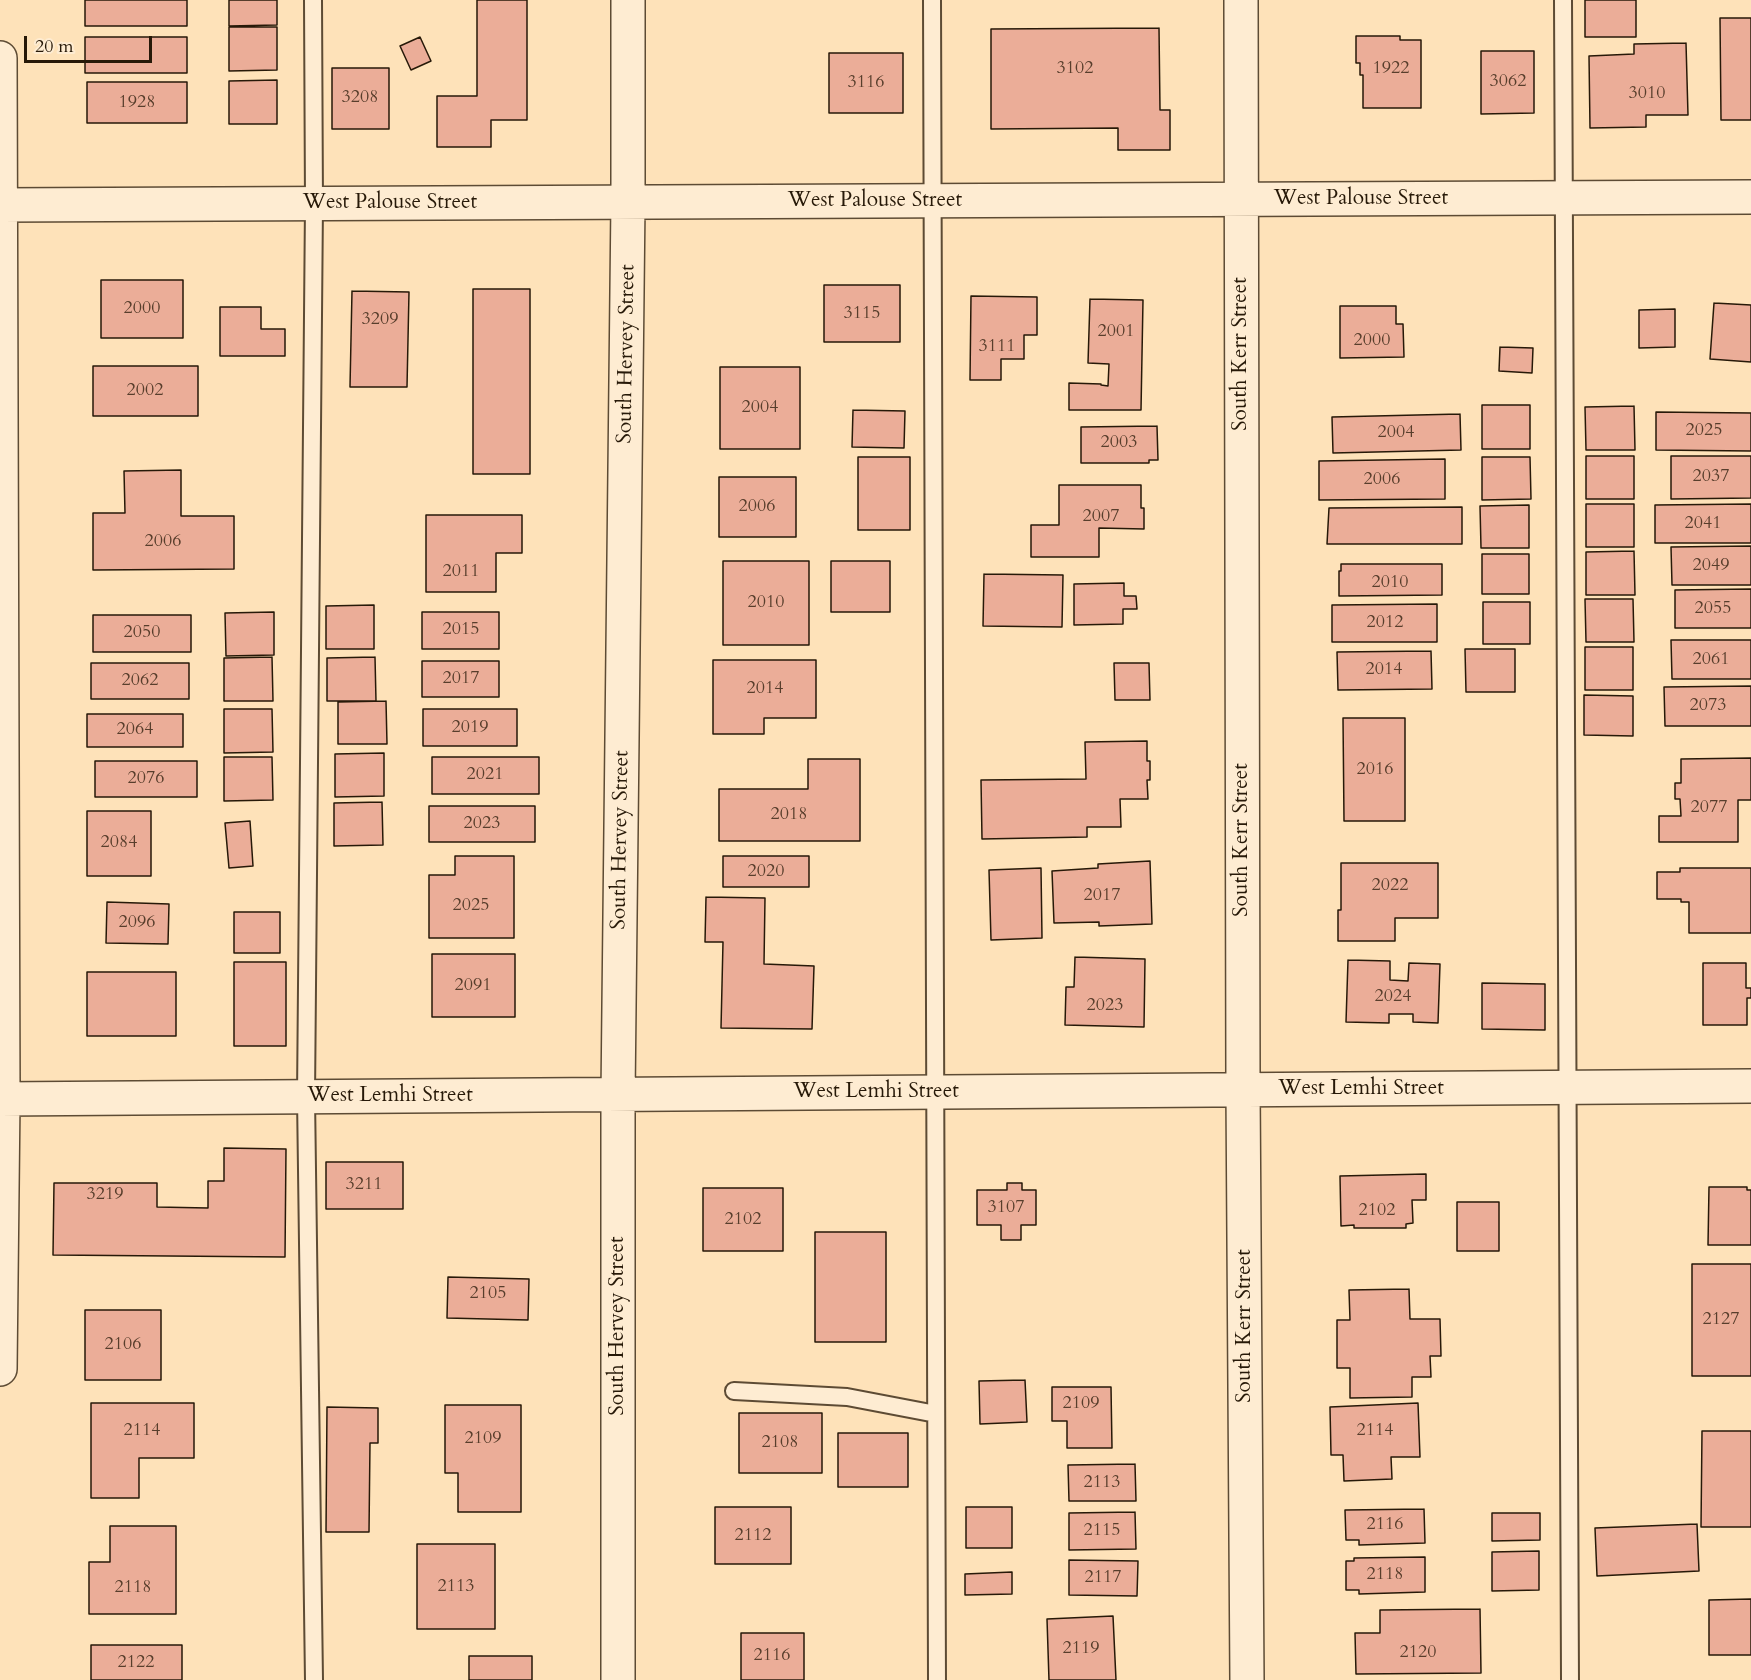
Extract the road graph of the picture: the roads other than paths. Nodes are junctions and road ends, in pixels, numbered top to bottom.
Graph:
1 (313, 0) edge
2 (628, 0) edge
3 (932, 0) edge
4 (1240, 0) edge
5 (1563, 0) edge
6 (0, 58) edge
7 (1751, 197) edge
8 (1565, 198) junction
9 (1240, 199) junction
10 (933, 201) junction
11 (628, 202) junction
12 (314, 204) junction
13 (0, 205) edge
14 (1751, 1086) edge
15 (1568, 1088) junction
16 (1243, 1090) junction
17 (935, 1092) junction
18 (618, 1095) junction
19 (306, 1097) junction
20 (2, 1099) edge
21 (0, 1369) edge
22 (734, 1391) dead end
23 (936, 1414) junction
24 (314, 1680) edge
25 (618, 1680) edge
26 (937, 1680) edge
27 (1247, 1680) edge
28 (1570, 1680) edge

1 - 12 lane
2 - 11 street, South Hervey Street
3 - 10 lane
4 - 9 street, South Kerr Street
5 - 8 lane
6 - 13 street
7 - 8 street, West Palouse Street
8 - 9 street, West Palouse Street
8 - 15 lane
9 - 10 street, West Palouse Street
9 - 16 street, South Kerr Street
10 - 11 street, West Palouse Street
10 - 17 lane
11 - 12 street, West Palouse Street
11 - 18 street, South Hervey Street
12 - 13 street, West Palouse Street
12 - 19 lane
13 - 20 street
14 - 15 street, West Lemhi Street
15 - 16 street, West Lemhi Street
15 - 28 lane
16 - 17 street, West Lemhi Street
16 - 27 street, South Kerr Street
17 - 18 street, West Lemhi Street
17 - 23 lane
18 - 19 street, West Lemhi Street
18 - 25 street, South Hervey Street
19 - 20 street, West Lemhi Street
19 - 24 lane
20 - 21 street
22 - 23 lane
23 - 26 lane

